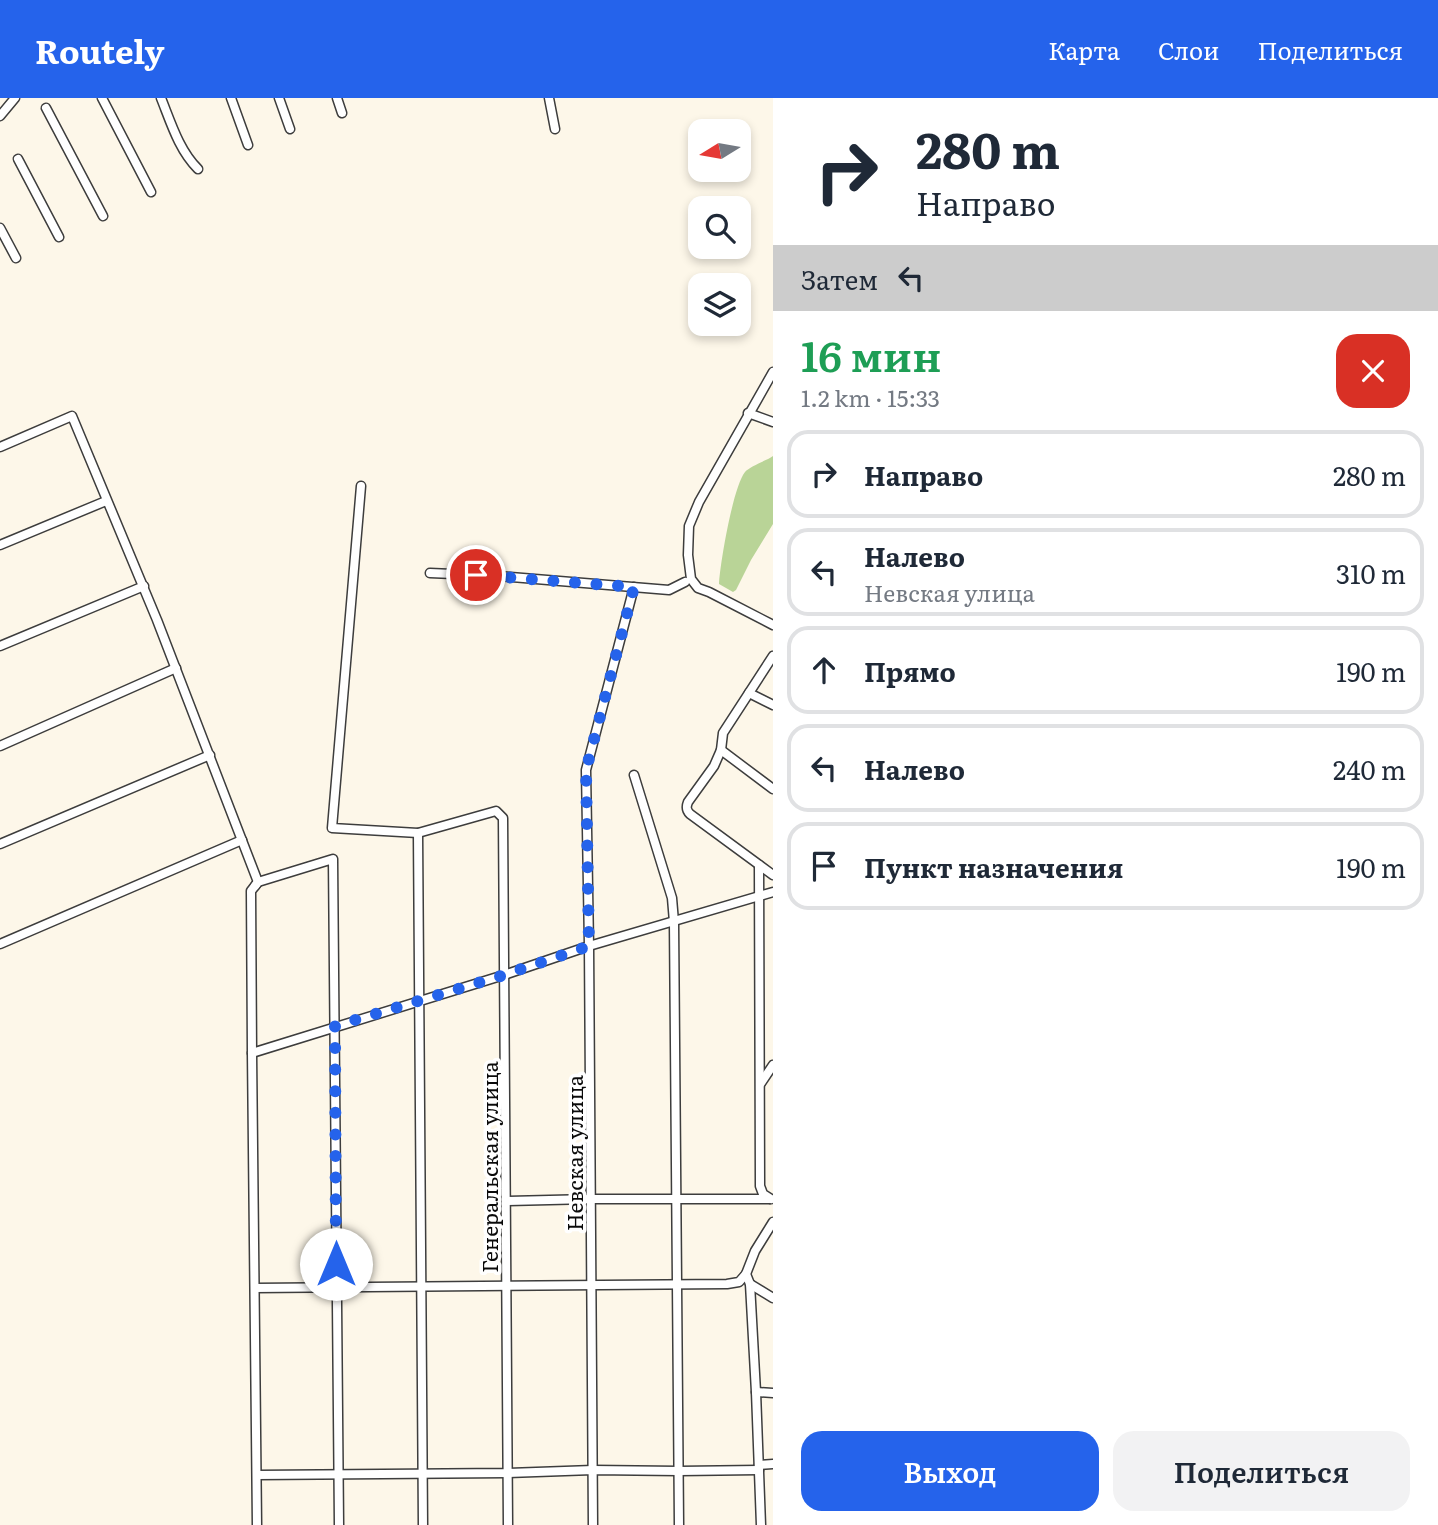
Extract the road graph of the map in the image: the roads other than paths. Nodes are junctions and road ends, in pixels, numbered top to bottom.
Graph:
1 (15, 98) edge
2 (102, 98) edge
3 (162, 98) edge
4 (232, 98) edge
5 (279, 98) edge
6 (337, 98) edge
7 (549, 98) edge
8 (46, 108) dead end
9 (342, 113) dead end
10 (1, 114) edge
11 (290, 129) dead end
12 (555, 129) dead end
13 (248, 145) dead end
14 (18, 159) dead end
15 (198, 169) dead end
16 (151, 192) dead end
17 (103, 216) dead end
18 (0, 228) edge
19 (59, 237) dead end
20 (16, 258) dead end
21 (773, 372) edge
22 (748, 413) junction
23 (773, 422) edge
24 (0, 447) edge
25 (361, 486) dead end
26 (106, 500) junction
27 (0, 545) edge
28 (430, 573) dead end
29 (685, 582) dead end
30 (144, 586) junction
31 (634, 587) junction
32 (773, 625) edge
33 (0, 646) edge
34 (773, 656) edge
35 (176, 668) junction
36 (749, 693) junction
37 (773, 705) edge
38 (0, 746) edge
39 (721, 751) junction
40 (209, 755) junction
41 (634, 775) dead end
42 (773, 789) edge
43 (418, 833) junction
44 (242, 840) junction
45 (0, 844) edge
46 (759, 865) junction
47 (773, 875) edge
48 (258, 882) junction
49 (773, 892) edge
50 (760, 895) junction
51 (674, 922) junction
52 (0, 944) edge
53 (589, 946) junction
54 (504, 975) junction
55 (419, 1001) junction
56 (335, 1026) junction
57 (252, 1053) junction
58 (773, 1065) edge
59 (761, 1083) junction
60 (591, 1199) junction
61 (677, 1199) junction
62 (772, 1199) edge
63 (506, 1201) junction
64 (773, 1222) edge
65 (746, 1274) junction
66 (678, 1284) junction
67 (750, 1284) junction
68 (506, 1285) junction
69 (591, 1285) junction
70 (421, 1287) junction
71 (255, 1288) junction
72 (336, 1288) junction
73 (773, 1298) edge
74 (756, 1392) junction
75 (773, 1393) edge
76 (773, 1464) edge
77 (759, 1467) junction
78 (593, 1470) junction
79 (679, 1471) junction
80 (423, 1473) junction
81 (508, 1473) junction
82 (338, 1474) junction
83 (257, 1475) junction
84 (257, 1525) edge
85 (339, 1525) edge
86 (423, 1525) edge
87 (508, 1525) edge
88 (593, 1525) edge
89 (680, 1525) edge
90 (761, 1525) edge

1 - 10 street
2 - 16 street
3 - 15 street
4 - 13 street
5 - 11 street
6 - 9 street
7 - 12 street
8 - 17 street
14 - 19 street
18 - 20 street
21 - 22 street
22 - 23 street
22 - 32 street
24 - 26 street
25 - 43 street
26 - 27 street
26 - 30 street
28 - 31 street
29 - 31 street
30 - 33 street
30 - 35 street
31 - 53 street, Невская улица
34 - 36 street
35 - 38 street
35 - 40 street
36 - 37 street
36 - 39 street
39 - 42 street
39 - 46 street
40 - 44 street
40 - 45 street
41 - 51 street
43 - 54 street, Генеральская улица
43 - 55 street
44 - 48 street
44 - 52 street
46 - 47 street
46 - 50 street
48 - 56 street
48 - 57 street
49 - 50 street
50 - 51 street
50 - 59 street
51 - 53 street
51 - 61 street
53 - 54 street
53 - 60 street, Невская улица
54 - 55 street
54 - 63 street, Генеральская улица
55 - 56 street
55 - 70 street
56 - 57 street
56 - 72 street
57 - 71 street
58 - 59 street
59 - 62 street
60 - 61 street
60 - 63 street
60 - 69 street, Невская улица
61 - 62 street
61 - 66 street
63 - 68 street, Генеральская улица
64 - 65 street
65 - 66 street
65 - 67 street
66 - 69 street
66 - 79 street
67 - 73 street
67 - 74 street
68 - 69 street
68 - 70 street
68 - 81 street, Генеральская улица
69 - 78 street, Невская улица
70 - 72 street
70 - 80 street
71 - 72 street
71 - 83 street
72 - 82 street
74 - 75 street
74 - 77 street
76 - 77 street
77 - 79 street
77 - 90 street
78 - 79 street
78 - 81 street
78 - 88 street, Невская улица
79 - 89 street
80 - 81 street
80 - 82 street
80 - 86 street
81 - 87 street, Генеральская улица
82 - 83 street
82 - 85 street
83 - 84 street

